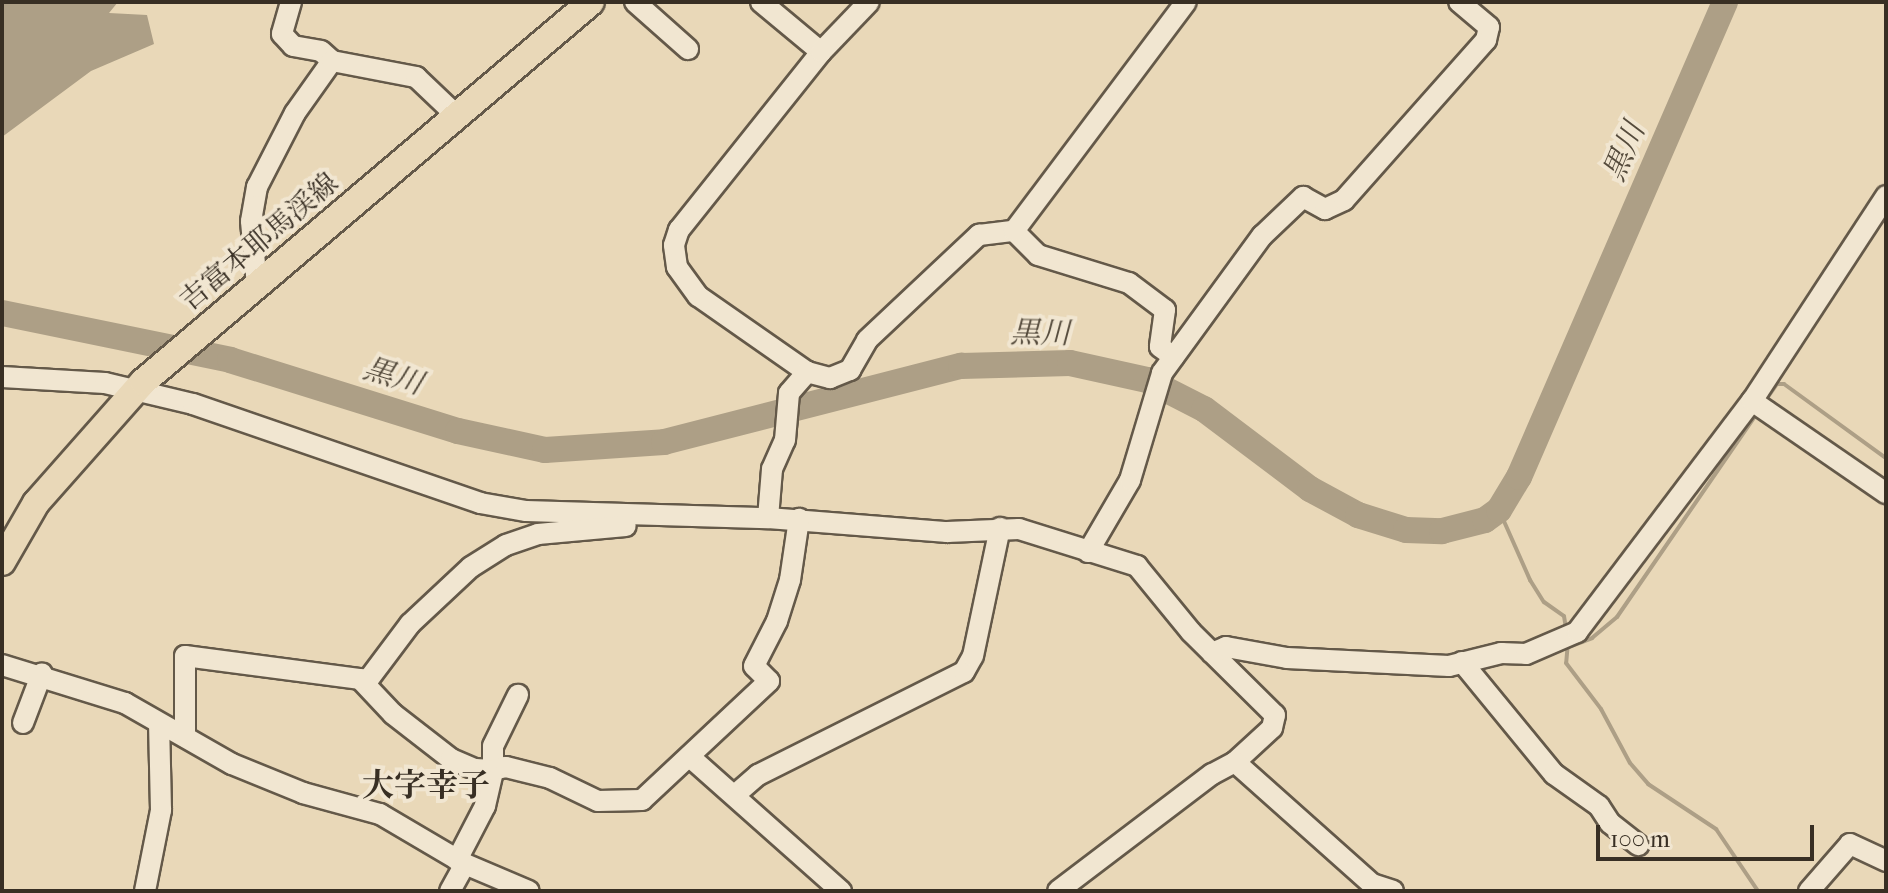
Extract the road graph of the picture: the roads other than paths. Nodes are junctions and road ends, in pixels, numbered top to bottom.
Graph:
1 (291, 2) edge
2 (591, 2) edge
3 (635, 2) edge
4 (761, 2) edge
5 (869, 2) edge
6 (1186, 2) edge
7 (1459, 2) edge
8 (688, 49) dead end
9 (821, 52) junction
10 (332, 61) junction
11 (457, 116) junction
12 (1886, 196) edge
13 (1014, 231) junction
14 (257, 285) junction
15 (1168, 365) junction
16 (807, 372) junction
17 (2, 377) edge
18 (139, 387) junction
19 (1752, 401) junction
20 (1886, 493) edge
21 (494, 505) junction
22 (647, 515) junction
23 (768, 518) junction
24 (799, 519) junction
25 (1000, 528) junction
26 (538, 534) junction
27 (1088, 552) junction
28 (2, 562) edge
29 (1212, 653) junction
30 (1462, 662) junction
31 (2, 665) edge
32 (42, 673) junction
33 (360, 679) junction
34 (518, 695) dead end
35 (23, 723) dead end
36 (159, 724) junction
37 (185, 737) junction
38 (690, 757) junction
39 (1235, 762) junction
40 (493, 770) junction
41 (736, 794) junction
42 (1638, 845) dead end
43 (1886, 861) edge
44 (461, 862) junction
45 (1368, 888) edge
46 (145, 891) edge
47 (450, 891) edge
48 (529, 891) edge
49 (841, 891) edge
50 (1058, 891) edge
51 (1393, 891) edge
52 (1809, 891) edge

1 - 10 street
2 - 11 main road, 吉富本耶馬渓線
3 - 8 street
4 - 9 street
5 - 9 street
6 - 13 street
7 - 15 street
9 - 16 street
10 - 11 street
10 - 14 street
11 - 14 main road, 吉富本耶馬渓線
12 - 19 street
13 - 15 street
13 - 16 street
14 - 18 main road, 吉富本耶馬渓線
15 - 27 street
16 - 23 street
17 - 18 street
18 - 21 street
18 - 28 main road, 吉富本耶馬渓線
19 - 20 street
19 - 30 street
21 - 22 street
21 - 26 street
22 - 23 street
22 - 26 street
23 - 24 street
24 - 25 street
24 - 38 street
25 - 27 street
25 - 41 street
26 - 33 street
27 - 29 street
29 - 30 street
29 - 39 street
30 - 42 street
31 - 32 street
32 - 35 street
32 - 36 street
33 - 37 street
33 - 40 street
34 - 40 street
36 - 37 street
36 - 46 street
37 - 44 street
38 - 40 street
38 - 41 street
39 - 45 street
39 - 50 street
40 - 44 street
41 - 49 street
43 - 52 street
44 - 47 street
44 - 48 street
45 - 51 street

